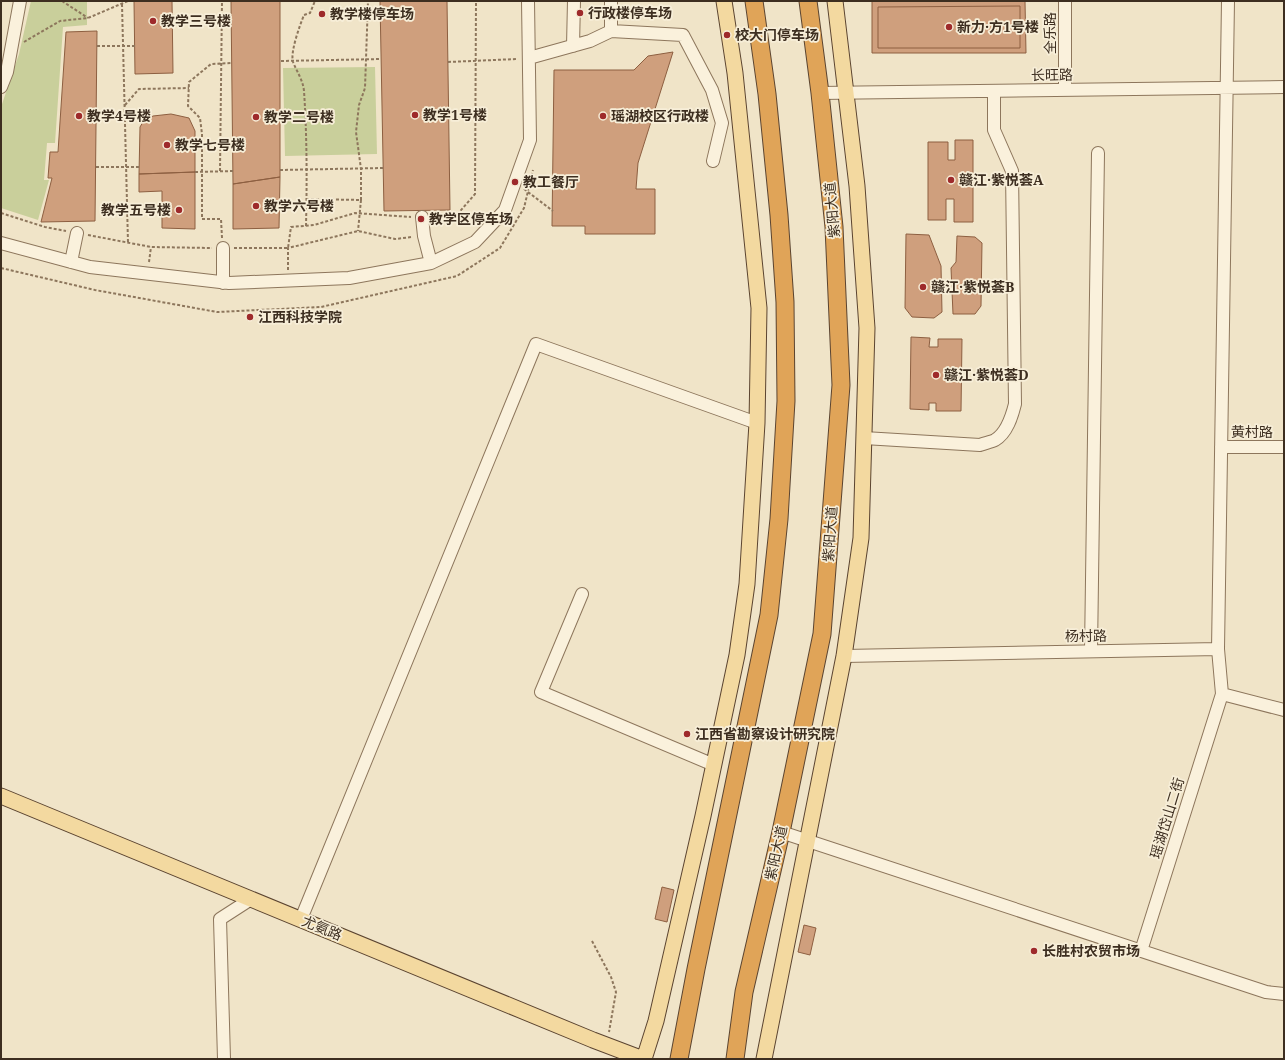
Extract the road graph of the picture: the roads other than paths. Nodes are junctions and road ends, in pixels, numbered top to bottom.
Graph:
1 (20, 1) edge
2 (528, 1) edge
3 (574, 1) edge
4 (611, 1) edge
5 (724, 1) edge
6 (754, 1) edge
7 (808, 1) edge
8 (834, 1) edge
9 (1065, 1) edge
10 (1228, 1) edge
11 (610, 31) junction
12 (573, 46) junction
13 (529, 58) junction
14 (1, 87) edge
15 (1284, 87) edge
16 (1226, 88) junction
17 (1064, 90) junction
18 (994, 91) junction
19 (820, 93) junction
20 (846, 93) junction
21 (1098, 153) dead end
22 (713, 161) dead end
23 (422, 217) road end
24 (77, 233) road end
25 (1, 243) edge
26 (223, 248) road end
27 (71, 262) junction
28 (432, 263) junction
29 (223, 283) junction
30 (757, 423) junction
31 (864, 438) junction
32 (1221, 447) junction
33 (1284, 447) edge
34 (582, 594) dead end
35 (1218, 649) junction
36 (1091, 651) junction
37 (844, 656) junction
38 (1222, 694) junction
39 (1284, 710) edge
40 (714, 765) junction
41 (1, 796) edge
42 (781, 832) junction
43 (807, 841) junction
44 (251, 899) junction
45 (301, 919) junction
46 (1141, 951) junction
47 (1284, 994) edge
48 (224, 1059) edge
49 (644, 1059) edge
50 (679, 1059) edge
51 (735, 1059) edge
52 (764, 1059) edge

1 - 14 street
2 - 13 street
3 - 12 street
4 - 11 street
5 - 30 main road
6 - 50 highway
7 - 19 highway, 紫阳大道
8 - 20 main road
9 - 17 street, 全乐路
10 - 16 street
11 - 12 street
11 - 22 street
12 - 13 street
13 - 28 street
15 - 16 street, 长旺路
16 - 17 street, 长旺路
16 - 32 street
17 - 18 street, 长旺路
18 - 20 street, 长旺路
18 - 31 street
19 - 20 street, 长旺路
19 - 42 highway, 紫阳大道
20 - 31 main road
21 - 36 street
23 - 28 street
24 - 27 street
25 - 27 street
26 - 29 street
27 - 29 street
28 - 29 street
30 - 40 main road
30 - 45 street
31 - 37 main road
32 - 33 street, 黄村路
32 - 35 street
34 - 40 street
35 - 36 street, 杨村路
35 - 38 street
36 - 37 street, 杨村路
37 - 43 main road
38 - 39 street
38 - 46 street, 瑶湖岱山二街
40 - 49 main road
41 - 44 main road, 尤氨路
42 - 43 street
42 - 51 highway, 紫阳大道
43 - 46 street
43 - 52 main road
44 - 45 main road, 尤氨路
44 - 48 street
45 - 49 main road, 尤氨路
46 - 47 street

